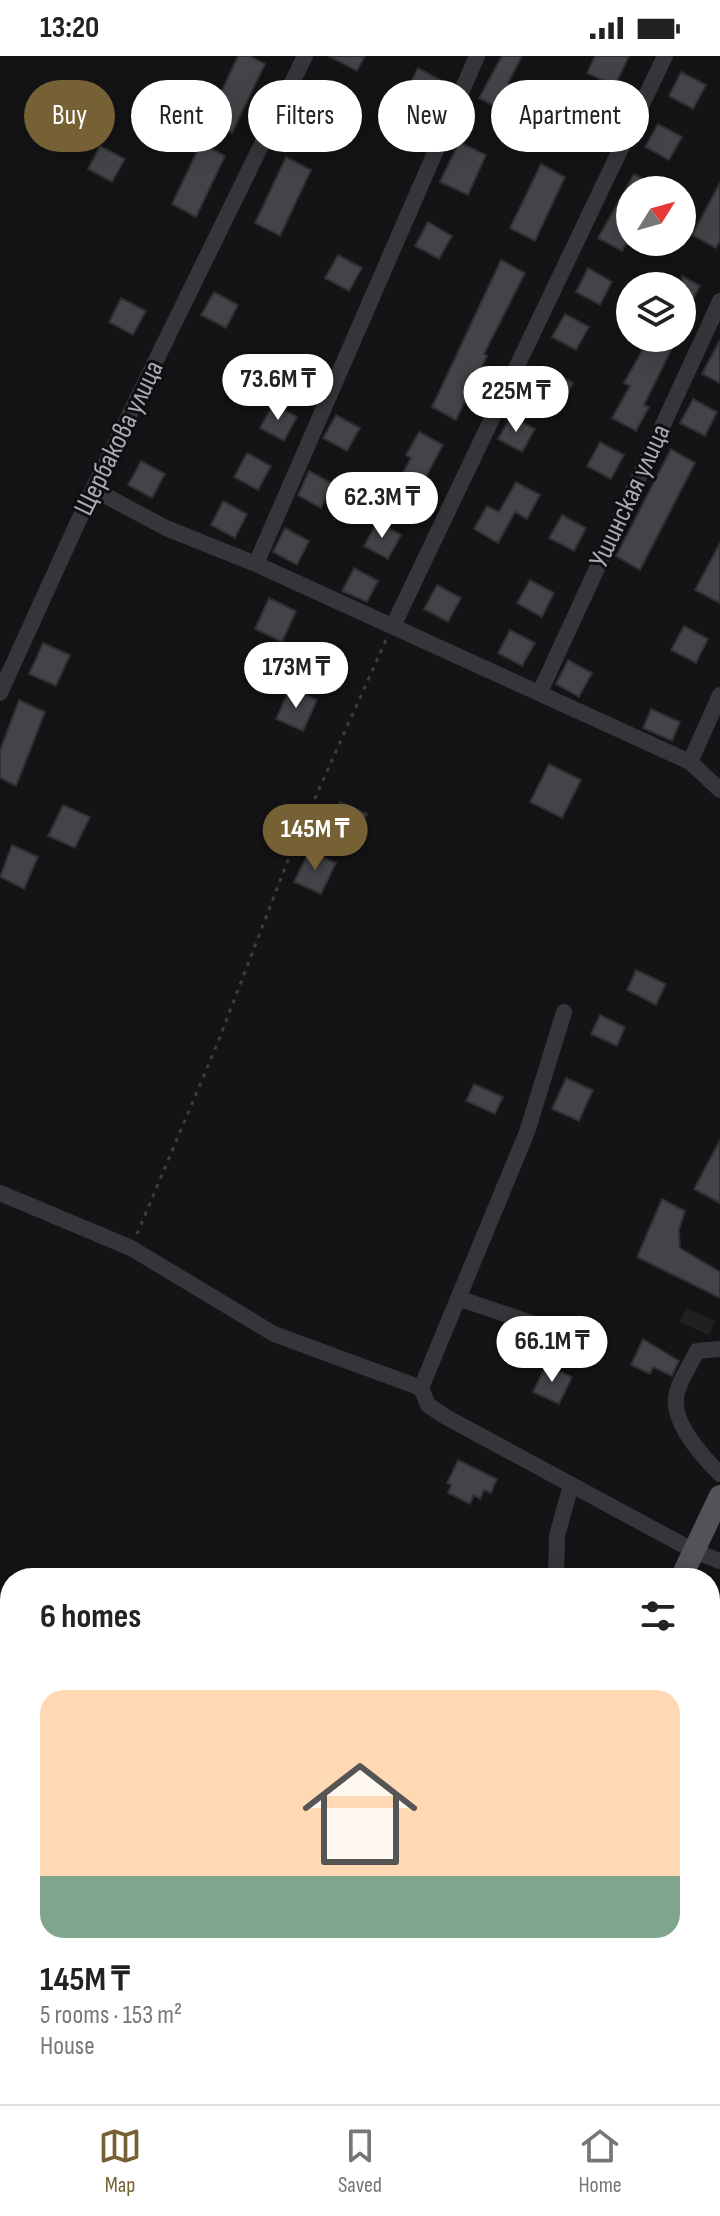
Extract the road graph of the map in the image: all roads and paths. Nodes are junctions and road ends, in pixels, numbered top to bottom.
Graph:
1 (305, 56) edge
2 (477, 56) edge
3 (665, 56) edge
4 (720, 301) edge
5 (93, 489) junction
6 (256, 564) junction
7 (393, 626) junction
8 (540, 692) junction
9 (0, 693) edge
10 (720, 695) edge
11 (690, 762) junction
12 (720, 790) edge
13 (564, 1012) dead end
14 (0, 1193) edge
15 (131, 1248) junction
16 (458, 1298) junction
17 (543, 1327) dead end
18 (720, 1349) edge
19 (421, 1388) junction
20 (720, 1474) edge
21 (571, 1485) junction
22 (720, 1496) edge
23 (694, 1551) junction
24 (719, 1559) edge
25 (556, 1568) edge
26 (686, 1568) edge

1 - 5 street, Щербакова улица
2 - 6 street
3 - 7 street
4 - 8 street, Ушинская улица
5 - 6 street
5 - 9 street, Щербакова улица
6 - 7 street
7 - 8 street
7 - 15 path
8 - 11 street
10 - 11 street
11 - 12 street
13 - 16 street
14 - 15 street
15 - 19 street
16 - 17 street
16 - 19 street
18 - 20 street
19 - 21 street
21 - 23 street
21 - 25 street
22 - 23 main road
23 - 24 street
23 - 26 main road

